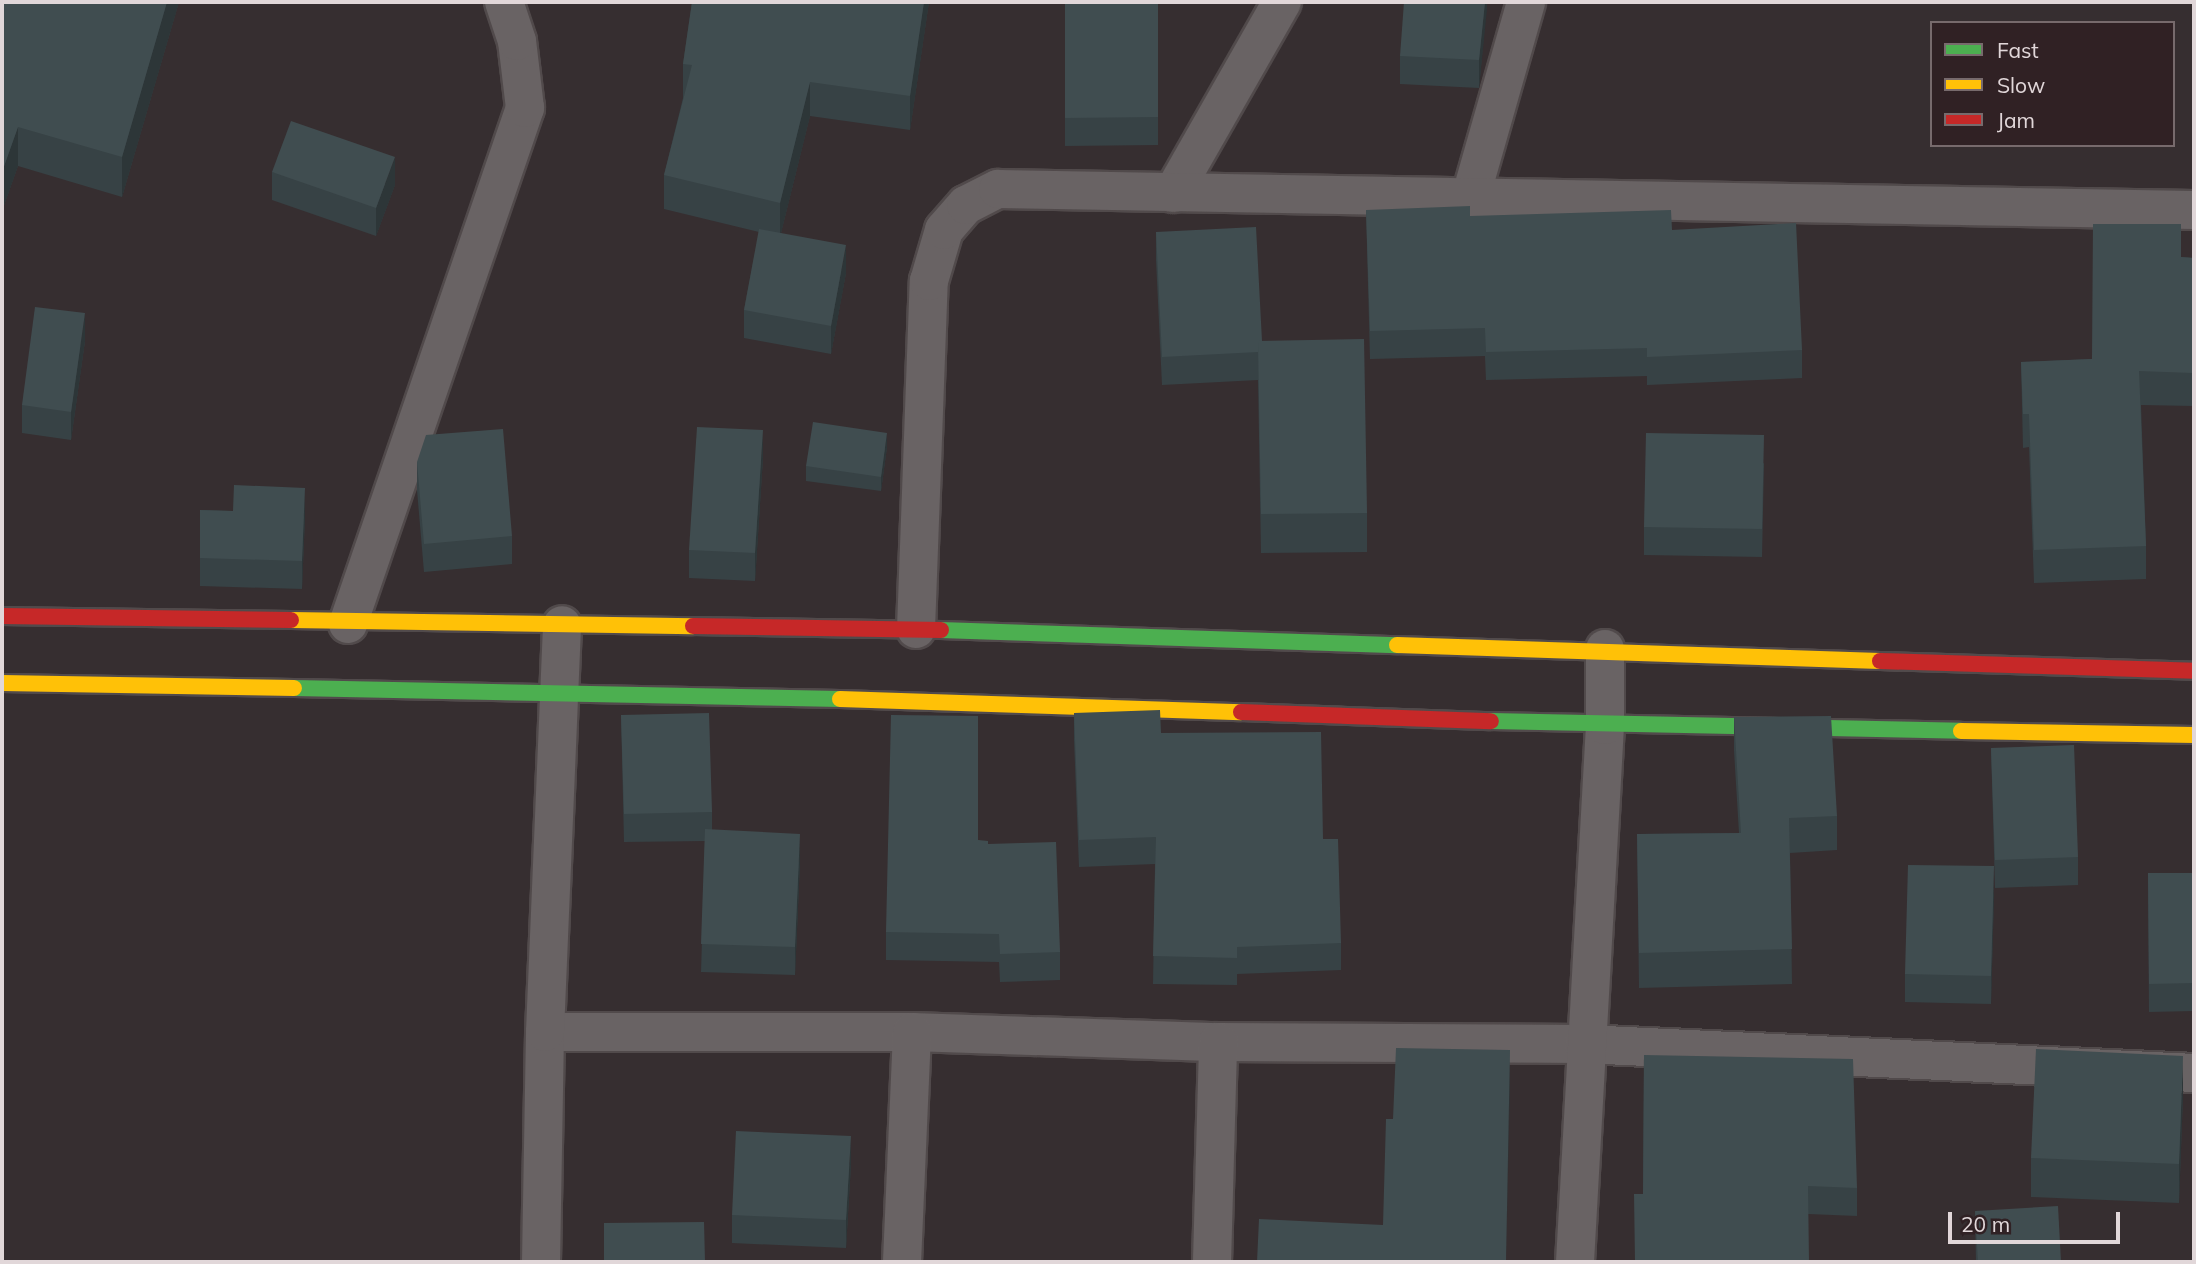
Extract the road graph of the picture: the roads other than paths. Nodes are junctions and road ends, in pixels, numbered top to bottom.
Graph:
1 (504, 2) edge
2 (1282, 2) edge
3 (1526, 2) edge
4 (1173, 193) junction
5 (1471, 199) junction
6 (2194, 210) edge
7 (2, 616) edge
8 (348, 624) junction
9 (562, 625) junction
10 (916, 629) junction
11 (1605, 649) junction
12 (2194, 671) edge
13 (2, 683) edge
14 (561, 695) junction
15 (1605, 724) junction
16 (2194, 736) edge
17 (545, 1032) junction
18 (912, 1032) junction
19 (1218, 1042) junction
20 (1584, 1044) junction
21 (2194, 1073) edge
22 (541, 1262) edge
23 (902, 1262) edge
24 (1212, 1262) edge
25 (1575, 1262) edge

1 - 8 street
2 - 4 street
3 - 5 street
4 - 5 street
4 - 10 street
5 - 6 street
7 - 8 street
8 - 9 street
9 - 10 street
9 - 14 street
10 - 11 street
11 - 12 street
11 - 15 street
13 - 14 street
14 - 15 street
14 - 17 street
15 - 16 street
15 - 20 street
17 - 18 street
17 - 22 street
18 - 19 street
18 - 23 street
19 - 20 street
19 - 24 street
20 - 21 street
20 - 25 street

